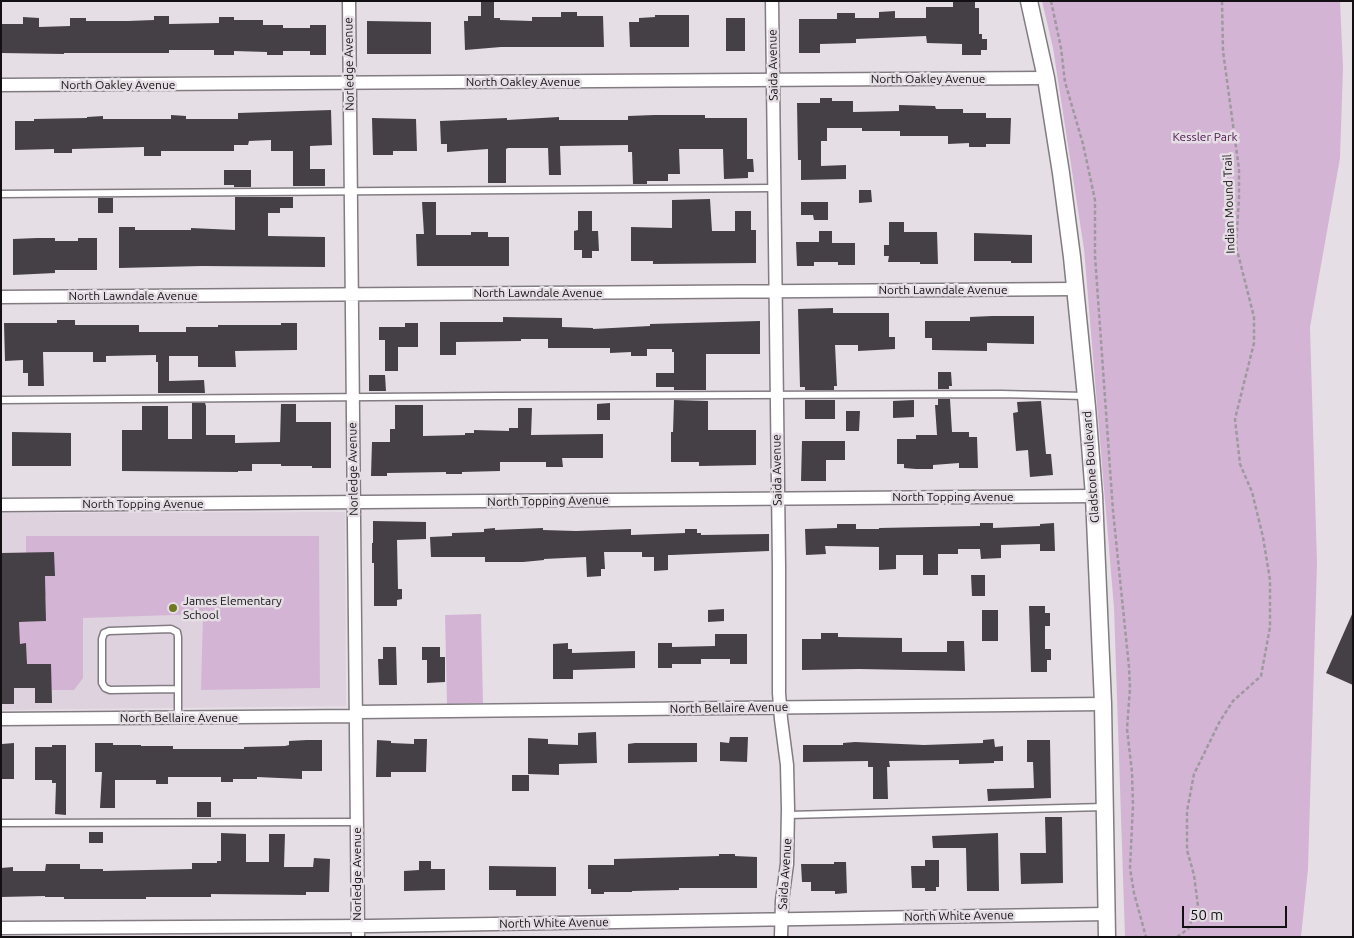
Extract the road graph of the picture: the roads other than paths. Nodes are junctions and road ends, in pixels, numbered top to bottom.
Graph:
1 (349, 1) edge
2 (772, 1) edge
3 (1029, 1) edge
4 (1046, 78) junction
5 (773, 80) junction
6 (350, 83) junction
7 (1, 86) edge
8 (774, 188) junction
9 (351, 192) junction
10 (1, 194) edge
11 (1075, 289) junction
12 (775, 292) junction
13 (352, 295) junction
14 (1, 297) edge
15 (776, 396) junction
16 (1086, 396) junction
17 (353, 398) junction
18 (1, 400) edge
19 (1094, 496) junction
20 (778, 499) junction
21 (354, 503) junction
22 (1, 505) edge
23 (178, 689) junction
24 (1103, 704) junction
25 (779, 708) junction
26 (356, 714) junction
27 (178, 718) junction
28 (1, 719) edge
29 (1105, 807) junction
30 (788, 815) junction
31 (357, 822) junction
32 (1, 823) edge
33 (1107, 914) junction
34 (781, 918) junction
35 (1, 928) edge
36 (358, 932) edge
37 (782, 937) edge
38 (1107, 937) edge

1 - 6 street, Norledge Avenue
2 - 5 street, Saida Avenue
3 - 4 street, Gladstone Boulevard
4 - 5 street, North Oakley Avenue
4 - 11 street, Gladstone Boulevard
5 - 6 street, North Oakley Avenue
5 - 8 street, Saida Avenue
6 - 7 street, North Oakley Avenue
6 - 9 street, Norledge Avenue
8 - 9 lane
8 - 12 street, Saida Avenue
9 - 10 lane
9 - 13 street, Norledge Avenue
11 - 12 street, North Lawndale Avenue
11 - 16 street, Gladstone Boulevard
12 - 13 street, North Lawndale Avenue
12 - 15 street, Saida Avenue
13 - 14 street, North Lawndale Avenue
13 - 17 street, Norledge Avenue
15 - 16 lane
15 - 17 lane
15 - 20 street, Saida Avenue
16 - 19 street, Gladstone Boulevard
17 - 18 lane
17 - 21 street, Norledge Avenue
19 - 20 street, North Topping Avenue
19 - 24 street, Gladstone Boulevard
20 - 21 street, North Topping Avenue
20 - 25 street, Saida Avenue
21 - 22 street, North Topping Avenue
21 - 26 street, Norledge Avenue
23 - 23 lane
23 - 27 lane
24 - 25 street, North Bellaire Avenue
24 - 29 street, Gladstone Boulevard
25 - 26 street, North Bellaire Avenue
25 - 30 street, Saida Avenue
26 - 27 street, North Bellaire Avenue
26 - 31 street, Norledge Avenue
27 - 28 street, North Bellaire Avenue
29 - 30 lane
29 - 33 street, Gladstone Boulevard
30 - 34 street, Saida Avenue
31 - 32 lane
31 - 36 street, Norledge Avenue
33 - 34 street, North White Avenue
33 - 38 street, Gladstone Boulevard
34 - 36 street, North White Avenue
34 - 37 street, Saida Avenue
35 - 36 street, North White Avenue

